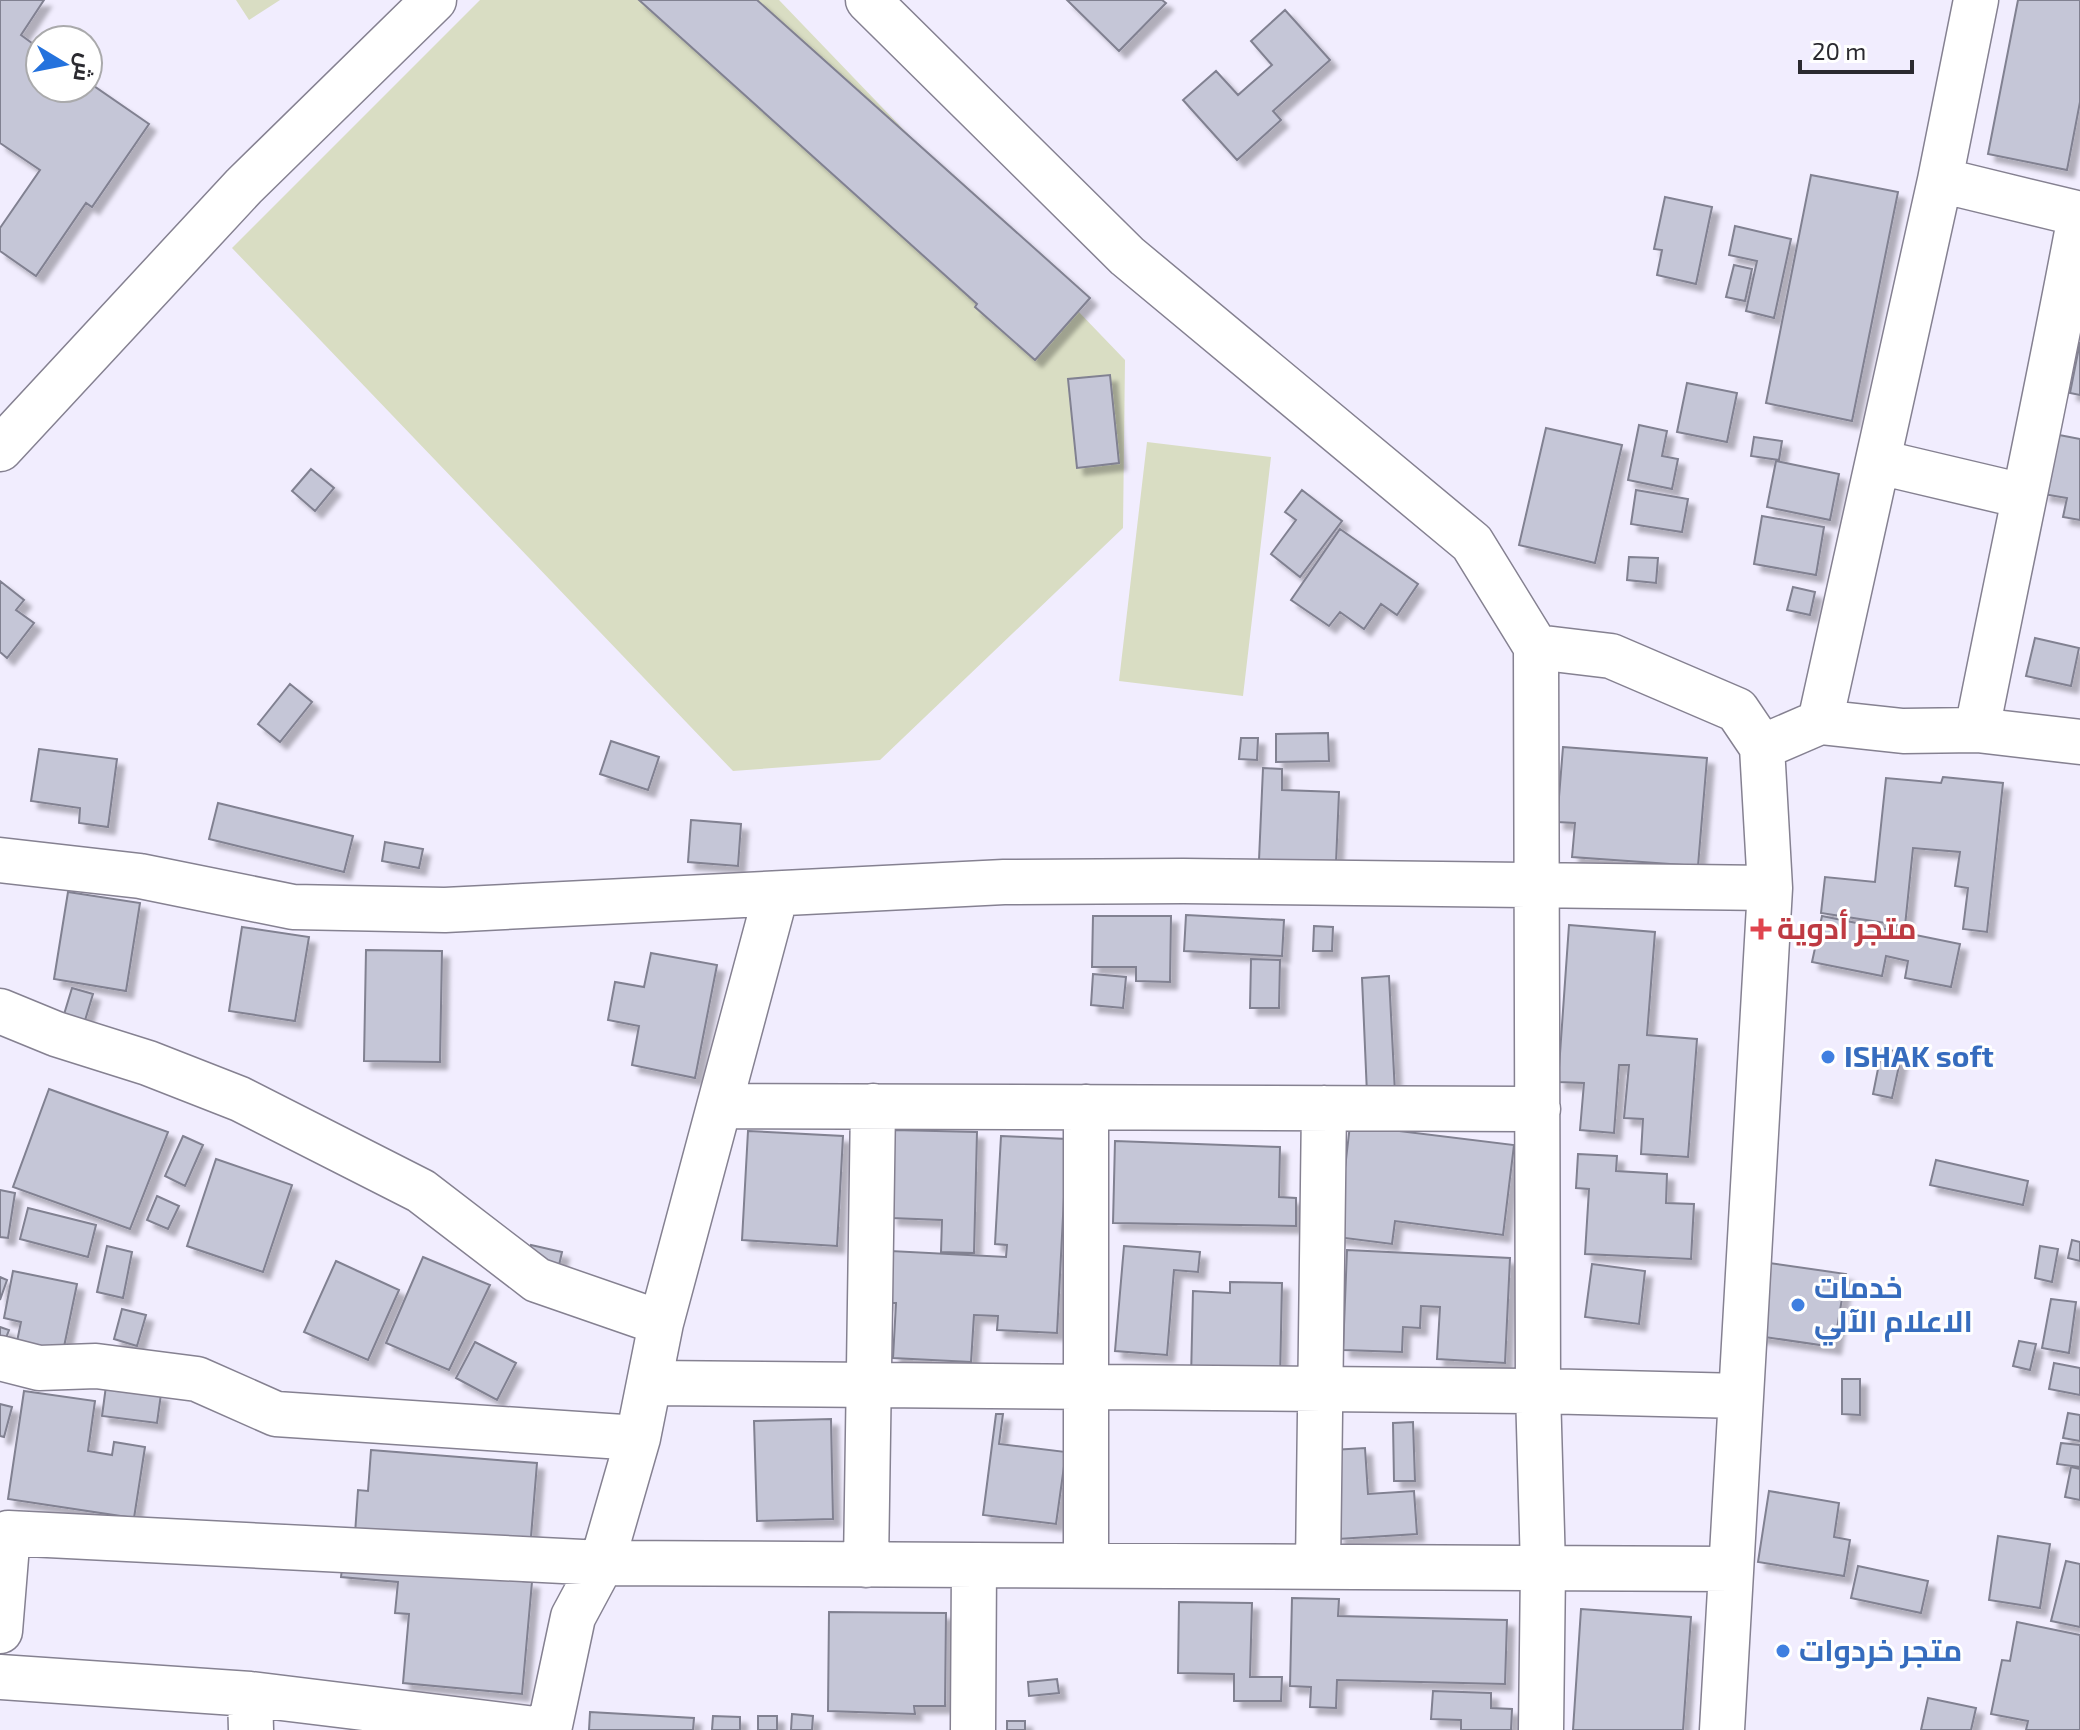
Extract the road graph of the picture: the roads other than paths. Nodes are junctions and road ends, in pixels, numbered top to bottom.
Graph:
1 (434, 0) edge
2 (868, 0) edge
3 (1976, 0) edge
4 (1940, 180) junction
5 (2080, 215) edge
6 (2061, 419) edge
7 (0, 449) edge
8 (1879, 462) junction
9 (2023, 496) junction
10 (1536, 647) junction
11 (1820, 722) junction
12 (1977, 730) junction
13 (2080, 742) edge
14 (1762, 747) junction
15 (0, 860) edge
16 (1535, 886) junction
17 (1770, 888) junction
18 (776, 894) junction
19 (0, 1011) edge
20 (720, 1106) junction
21 (873, 1106) junction
22 (1086, 1107) junction
23 (1324, 1108) junction
24 (1538, 1109) junction
25 (661, 1323) junction
26 (0, 1358) edge
27 (651, 1383) junction
28 (868, 1385) junction
29 (1086, 1387) junction
30 (1320, 1389) junction
31 (1538, 1391) junction
32 (1741, 1396) junction
33 (638, 1438) junction
34 (602, 1563) junction
35 (866, 1565) junction
36 (974, 1565) junction
37 (1086, 1566) junction
38 (1318, 1567) junction
39 (1543, 1568) junction
40 (1731, 1569) junction
41 (0, 1631) edge
42 (0, 1677) edge
43 (251, 1712) edge
44 (543, 1730) edge
45 (549, 1730) edge
46 (973, 1730) edge
47 (1541, 1730) edge
48 (1722, 1730) edge

1 - 7 street
2 - 10 street
3 - 4 street
4 - 5 street
4 - 8 street
5 - 6 street
6 - 9 street
8 - 9 street
8 - 11 street
9 - 12 street
10 - 14 street
10 - 16 street
11 - 12 street
11 - 14 street
12 - 13 street
14 - 17 street
15 - 18 street
16 - 17 street
16 - 18 street
16 - 24 street
17 - 32 street
18 - 20 street
19 - 25 street
20 - 21 street
20 - 25 street
21 - 22 street
21 - 28 street
22 - 23 street
22 - 29 street
23 - 24 street
23 - 30 street
24 - 31 street
25 - 27 street
26 - 33 street
27 - 28 street
27 - 33 street
28 - 29 street
28 - 35 street
29 - 30 street
29 - 37 street
30 - 31 street
30 - 38 street
31 - 32 street
31 - 39 street
32 - 40 street
33 - 34 street
34 - 35 street
34 - 41 street
34 - 45 street
35 - 36 street
36 - 37 street
36 - 46 street
37 - 38 street
38 - 39 street
39 - 40 street
39 - 47 street
40 - 48 street
42 - 43 street
43 - 44 street

